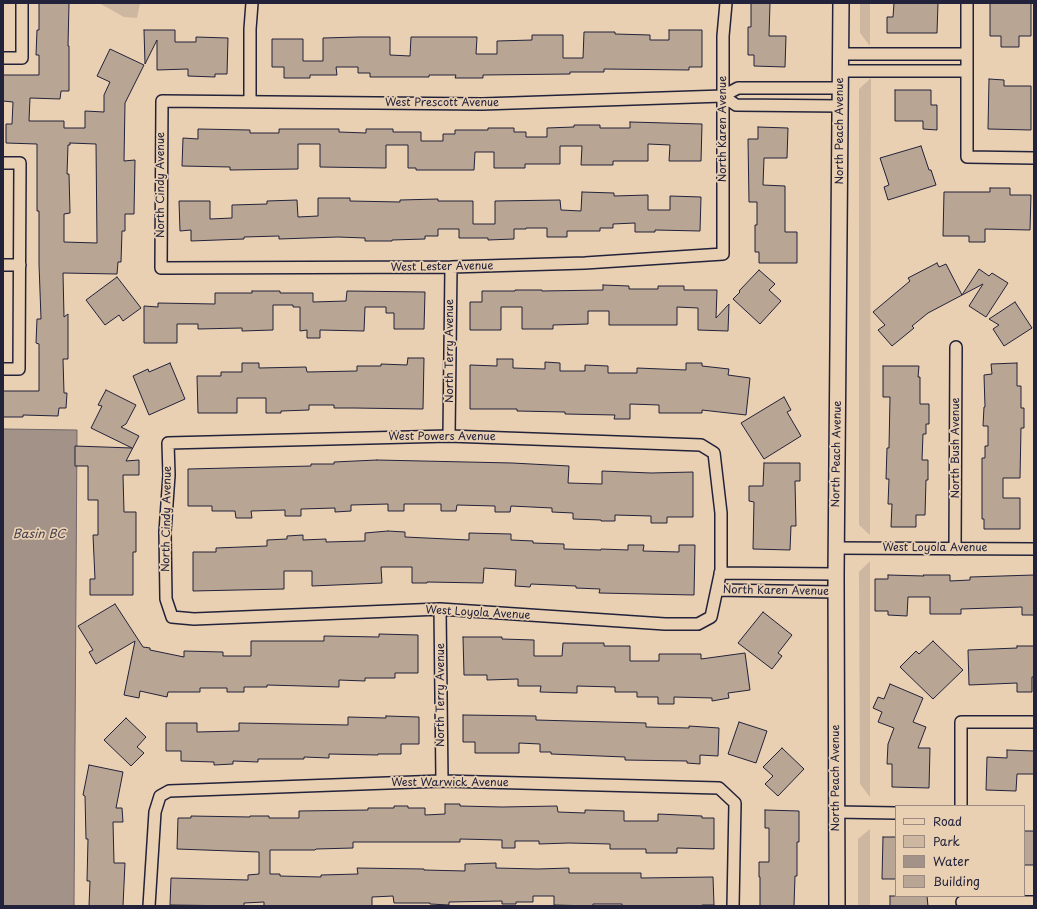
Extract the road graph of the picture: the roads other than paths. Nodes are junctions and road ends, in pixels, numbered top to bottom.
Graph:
1 (22, 3) edge
2 (252, 3) edge
3 (726, 3) edge
4 (841, 3) edge
5 (967, 3) edge
6 (841, 54) junction
7 (967, 54) junction
8 (3, 58) edge
9 (841, 71) junction
10 (967, 72) junction
11 (841, 88) junction
12 (723, 96) junction
13 (162, 102) joint
14 (250, 102) junction
15 (841, 106) junction
16 (1034, 158) edge
17 (3, 162) edge
18 (723, 254) joint
19 (3, 265) edge
20 (20, 265) junction
21 (451, 267) junction
22 (161, 268) joint
23 (956, 347) dead end
24 (3, 368) edge
25 (449, 436) junction
26 (168, 443) joint
27 (714, 453) joint
28 (836, 548) junction
29 (955, 549) junction
30 (1034, 549) edge
31 (720, 573) junction
32 (836, 574) junction
33 (716, 590) junction
34 (836, 592) junction
35 (440, 609) junction
36 (172, 617) joint
37 (711, 617) joint
38 (1034, 722) edge
39 (442, 781) junction
40 (961, 805) edge
41 (836, 812) junction
42 (895, 813) edge
43 (962, 901) edge
44 (1034, 902) edge
45 (149, 906) edge
46 (733, 906) edge
47 (837, 906) edge

1 - 8 street
2 - 14 street
3 - 12 street, North Karen Avenue
4 - 6 street, North Peach Avenue
5 - 7 street
6 - 7 street
6 - 9 street, North Peach Avenue
7 - 10 street
9 - 10 street
9 - 11 street, North Peach Avenue
10 - 16 street
11 - 12 street, West Prescott Avenue
11 - 15 street, North Peach Avenue
12 - 14 street, West Prescott Avenue
12 - 15 street, West Prescott Avenue
12 - 18 street, North Karen Avenue
13 - 14 street, West Prescott Avenue
13 - 22 street, North Cindy Avenue
15 - 28 street, North Peach Avenue
17 - 20 street
18 - 21 street, West Lester Avenue
19 - 20 street
20 - 24 street
21 - 22 street, West Lester Avenue
21 - 25 street, North Terry Avenue
23 - 29 street, North Bush Avenue
25 - 26 street, West Powers Avenue
25 - 27 street, West Powers Avenue
26 - 36 street, North Cindy Avenue
27 - 31 street, North Karen Avenue
28 - 29 street, West Loyola Avenue
28 - 32 street, North Peach Avenue
29 - 30 street, West Loyola Avenue
31 - 32 street, North Karen Avenue
31 - 33 street, North Karen Avenue
32 - 34 street, North Peach Avenue
33 - 34 street, North Karen Avenue
33 - 37 street, North Karen Avenue
34 - 41 street, North Peach Avenue
35 - 36 street, West Loyola Avenue
35 - 37 street, West Loyola Avenue
35 - 39 street, North Terry Avenue
38 - 40 street
39 - 45 street, West Warwick Avenue
39 - 46 street, West Warwick Avenue
41 - 42 street
41 - 47 street, North Peach Avenue
43 - 44 street

